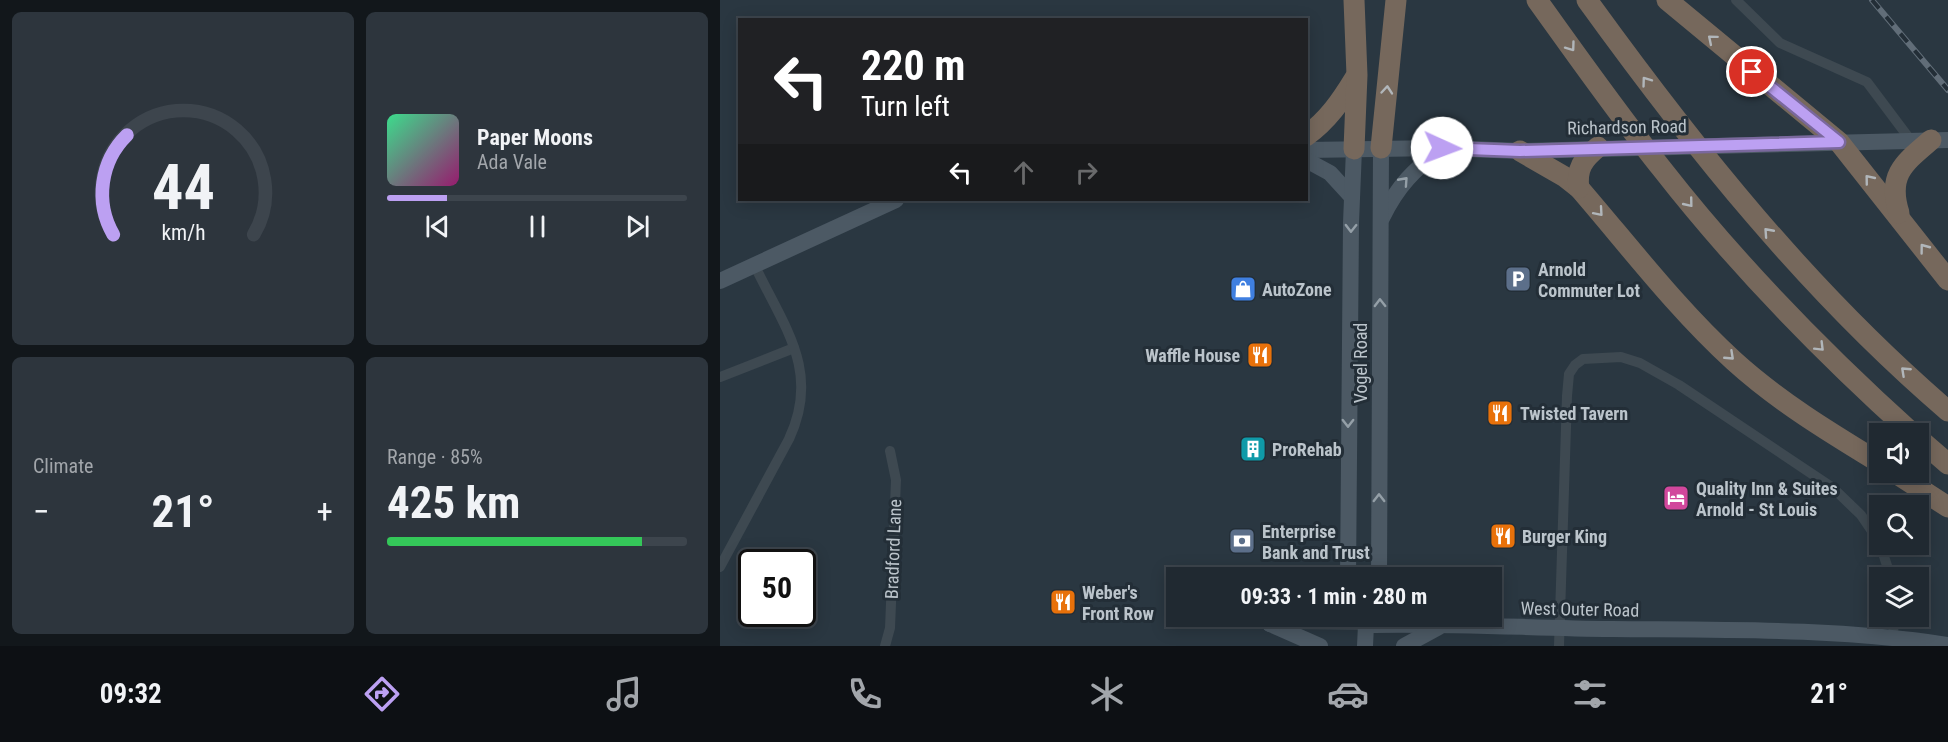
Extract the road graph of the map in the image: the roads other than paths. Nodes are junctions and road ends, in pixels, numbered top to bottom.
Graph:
1 (1354, 0) edge
2 (1396, 0) edge
3 (1537, 0) edge
4 (1587, 0) edge
5 (1667, 0) edge
6 (1736, 0) edge
7 (1357, 75) junction
8 (1308, 135) edge
9 (1934, 140) edge
10 (1839, 142) junction
11 (1381, 148) junction
12 (1442, 148) junction
13 (1354, 149) junction
14 (1308, 150) edge
15 (1520, 151) junction
16 (1585, 152) junction
17 (1308, 161) edge
18 (1579, 188) junction
19 (1352, 197) junction
20 (894, 201) edge
21 (1900, 217) junction
22 (1379, 224) junction
23 (755, 266) junction
24 (1948, 279) edge
25 (720, 281) edge
26 (794, 348) junction
27 (720, 378) edge
28 (1948, 411) edge
29 (1901, 423) edge
30 (1929, 448) edge
31 (890, 451) dead end
32 (1869, 456) edge
33 (1948, 464) edge
34 (1911, 483) edge
35 (1948, 507) edge
36 (1869, 526) edge
37 (1348, 537) junction
38 (1379, 539) junction
39 (720, 566) edge
40 (1342, 567) edge
41 (1348, 567) edge
42 (1379, 567) edge
43 (1387, 567) edge
44 (1502, 625) edge
45 (1277, 627) edge
46 (1366, 627) edge
47 (1431, 627) edge
48 (1893, 627) edge
49 (1559, 629) junction
50 (1893, 637) junction
51 (1948, 645) edge
52 (885, 646) edge
53 (1320, 646) edge
54 (1365, 646) edge
55 (1404, 646) edge
56 (1559, 646) edge

1 - 7 highway
11 -> 2 highway
3 -> 29 highway
28 -> 4 highway
10 -> 5 highway
6 - 9 street
7 - 8 highway
7 - 13 highway
9 - 10 main road, Richardson Road
9 - 21 highway
10 - 16 main road, Richardson Road
21 -> 10 highway
11 - 12 main road, Richardson Road
11 - 13 main road, Richardson Road
11 - 22 main road, Vogel Road
12 - 15 main road, Richardson Road
22 -> 12 main road
13 - 14 main road, Richardson Road
13 - 19 main road, Vogel Road
15 - 16 main road, Richardson Road
15 - 18 highway
16 - 18 highway
17 - 19 main road
18 -> 32 highway
19 -> 37 main road, Vogel Road
20 - 23 main road
24 -> 21 highway
38 -> 22 main road, Vogel Road
23 - 25 main road
23 - 26 street
26 - 27 street
26 - 39 street
30 - 33 highway
31 - 52 street, Bradford Lane
34 - 35 highway
36 - 49 street
37 - 40 main road
37 - 41 main road, Vogel Road
38 - 42 main road, Vogel Road
38 - 43 main road
44 - 49 main road, West Outer Road
45 - 53 main road
46 - 54 main road
47 - 55 main road
48 - 50 street
49 - 50 main road, West Outer Road
49 - 56 street
50 - 51 main road, West Outer Road

